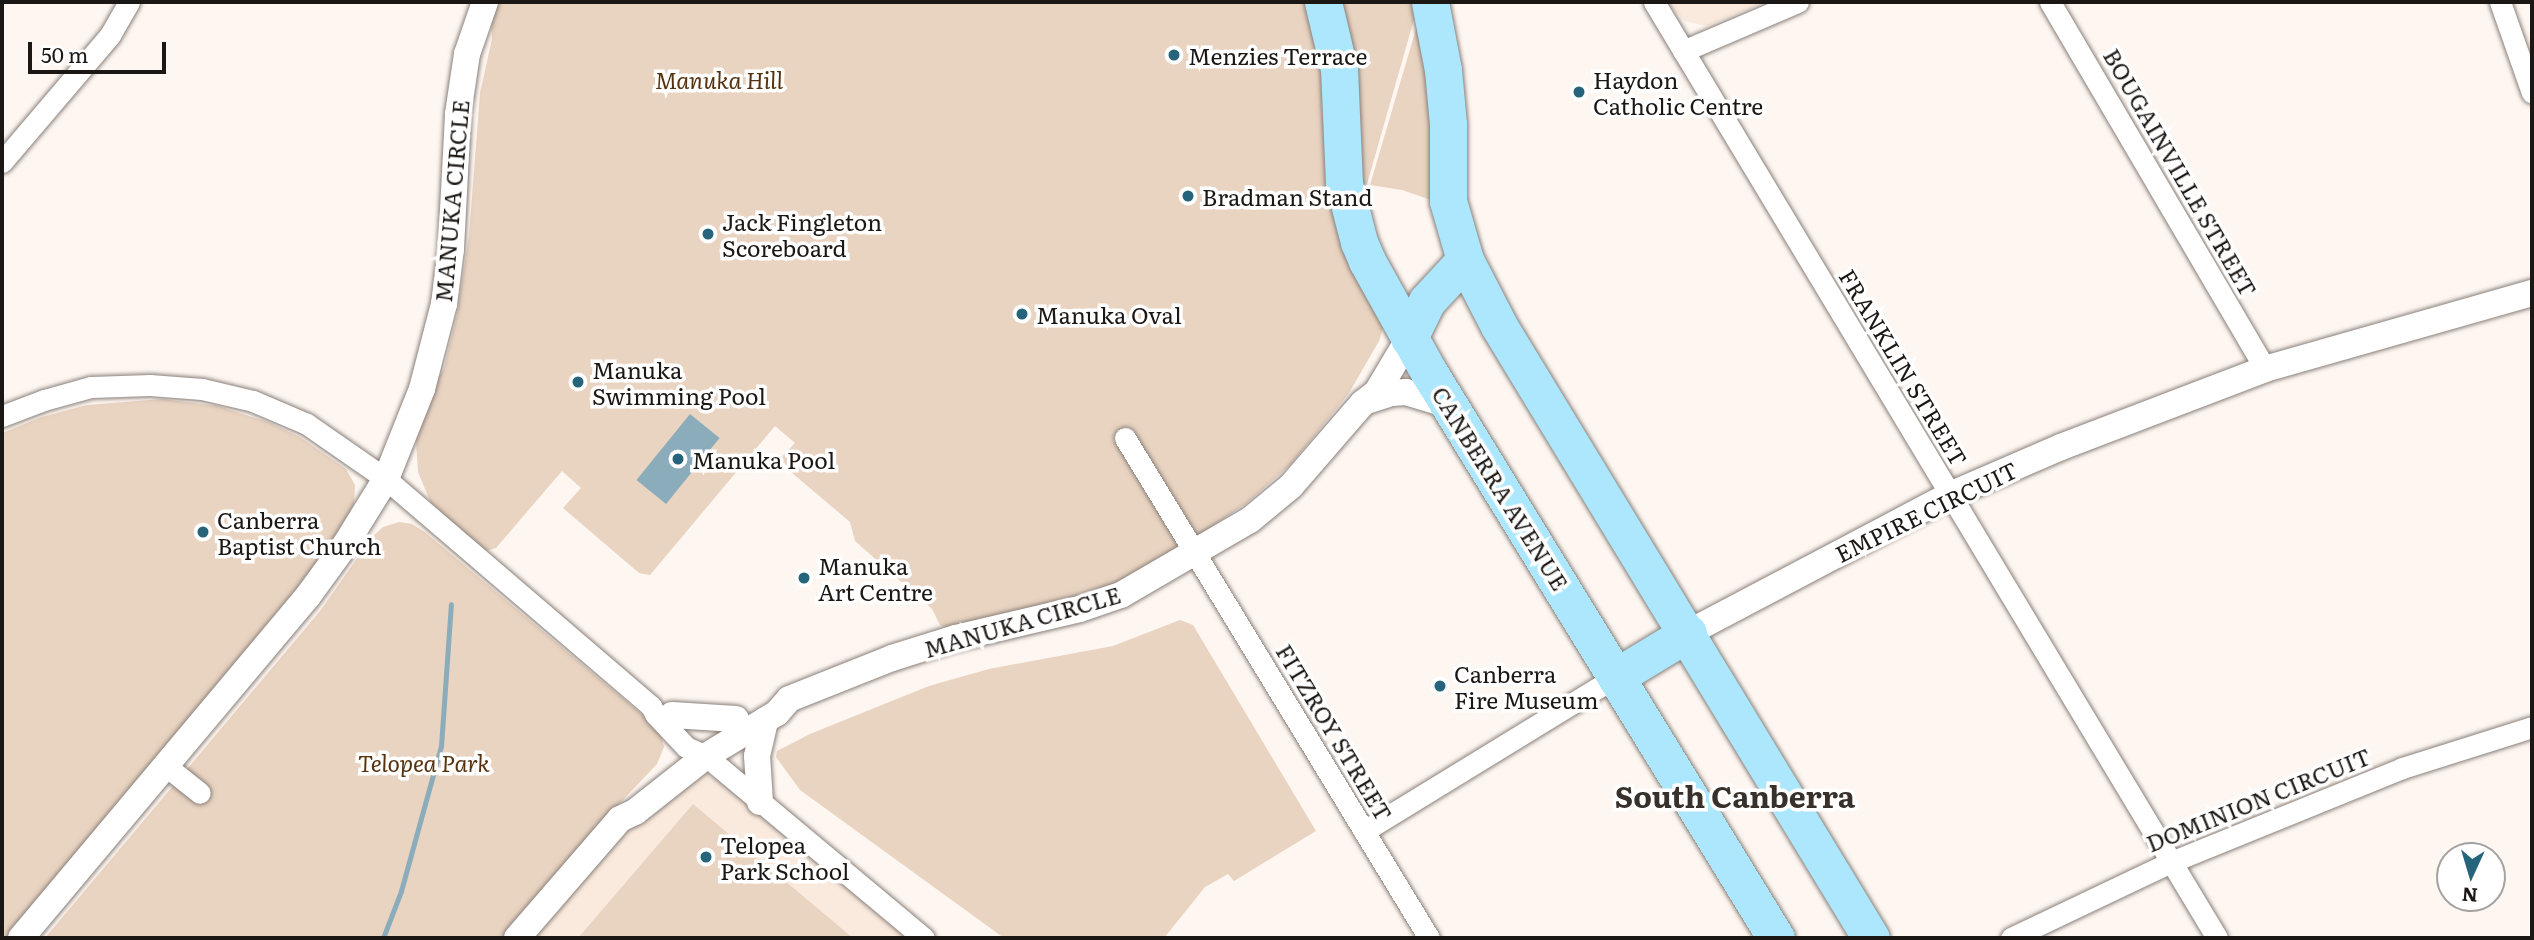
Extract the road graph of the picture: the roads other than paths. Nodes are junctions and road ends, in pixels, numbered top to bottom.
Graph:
1 (129, 2) edge
2 (485, 2) edge
3 (1323, 2) edge
4 (1430, 2) edge
5 (1654, 2) edge
6 (1798, 2) edge
7 (2050, 2) edge
8 (2500, 2) edge
9 (1683, 51) junction
10 (2532, 93) edge
11 (2, 162) edge
12 (1465, 260) junction
13 (2532, 293) edge
14 (1404, 329) junction
15 (2265, 369) junction
16 (1363, 403) junction
17 (1449, 405) junction
18 (2, 416) edge
19 (1125, 438) dead end
20 (386, 479) junction
21 (1950, 495) junction
22 (1196, 553) junction
23 (1688, 633) junction
24 (1617, 676) junction
25 (789, 699) junction
26 (662, 710) junction
27 (736, 719) junction
28 (765, 720) junction
29 (2532, 727) edge
30 (697, 748) junction
31 (166, 766) junction
32 (200, 793) dead end
33 (760, 802) junction
34 (1364, 831) junction
35 (2171, 862) junction
36 (22, 938) edge
37 (517, 938) edge
38 (925, 938) edge
39 (1429, 938) edge
40 (1776, 938) edge
41 (1871, 938) edge
42 (2011, 938) edge
43 (2217, 938) edge

1 - 11 street
2 - 20 street, MANUKA CIRCLE
3 - 14 highway, CANBERRA AVENUE
4 - 12 highway
5 - 9 street, FRANKLIN STREET
6 - 9 street
7 - 15 street, BOUGAINVILLE STREET
8 - 10 street
9 - 21 street, FRANKLIN STREET
12 - 14 highway
12 - 23 highway
13 - 15 street, EMPIRE CIRCUIT
14 - 16 street, MANUKA CIRCLE
14 - 17 highway, CANBERRA AVENUE
15 - 21 street, EMPIRE CIRCUIT
16 - 17 street
16 - 22 street, MANUKA CIRCLE
17 - 24 highway, CANBERRA AVENUE
18 - 20 street
19 - 22 street, FITZROY STREET
20 - 26 street
20 - 31 street
21 - 23 street, EMPIRE CIRCUIT
21 - 35 street, FRANKLIN STREET
22 - 25 street, MANUKA CIRCLE
22 - 34 street, FITZROY STREET
23 - 24 highway, EMPIRE CIRCUIT
23 - 41 highway
24 - 34 street, EMPIRE CIRCUIT
24 - 40 highway, CANBERRA AVENUE
25 - 27 street, MANUKA CIRCLE
25 - 28 street, MANUKA CIRCLE
26 - 27 street
26 - 30 street
27 - 30 street, MANUKA CIRCLE
28 - 30 street, MANUKA CIRCLE
28 - 33 street
29 - 35 street, DOMINION CIRCUIT
30 - 33 street
30 - 37 street
31 - 32 street
31 - 36 street
33 - 38 street
34 - 39 street, FITZROY STREET
35 - 42 street, DOMINION CIRCUIT
35 - 43 street, FRANKLIN STREET

